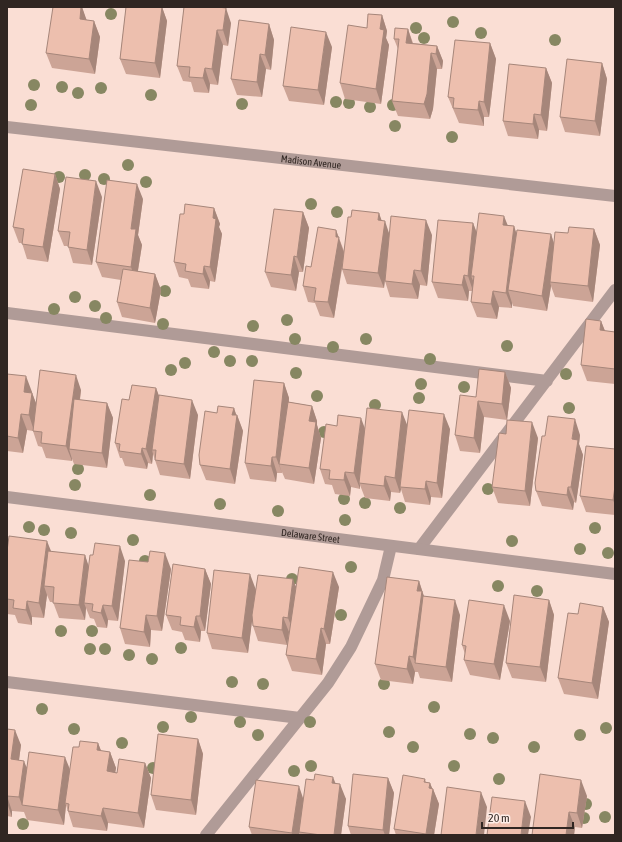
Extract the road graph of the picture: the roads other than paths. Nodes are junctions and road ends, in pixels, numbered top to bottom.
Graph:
1 (7, 127) edge
2 (615, 196) edge
3 (615, 290) edge
4 (7, 313) edge
5 (547, 381) junction
6 (7, 497) edge
7 (391, 546) junction
8 (420, 549) junction
9 (615, 574) edge
10 (7, 682) edge
11 (300, 718) junction
12 (206, 835) edge

1 - 2 street, Madison Avenue
3 - 5 street
4 - 5 street
5 - 8 street
6 - 7 street, Delaware Street
7 - 8 street, Delaware Street
7 - 11 street
8 - 9 street, Delaware Street
10 - 11 street
11 - 12 street

